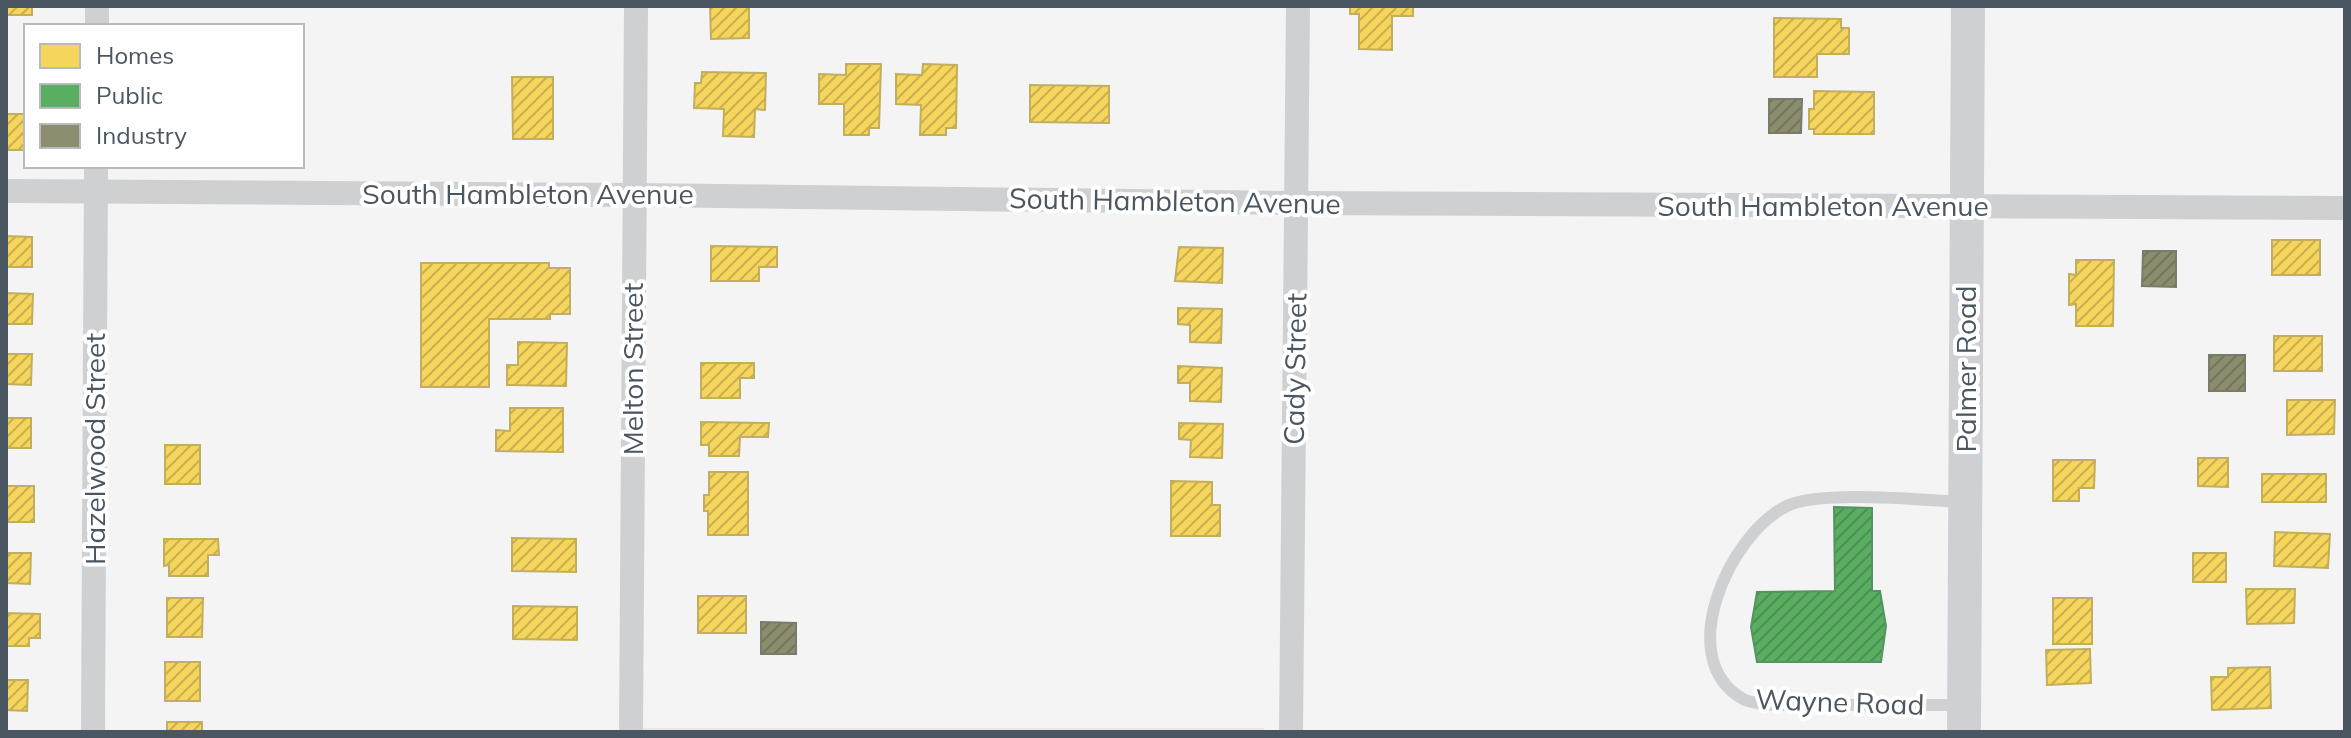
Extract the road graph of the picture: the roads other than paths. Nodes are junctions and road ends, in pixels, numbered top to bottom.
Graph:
1 (636, 6) edge
2 (1298, 6) edge
3 (1968, 6) edge
4 (96, 168) edge
5 (6, 191) edge
6 (96, 191) junction
7 (634, 195) junction
8 (1296, 203) junction
9 (1967, 206) junction
10 (2345, 208) edge
11 (1965, 502) junction
12 (1964, 718) edge
13 (93, 732) edge
14 (631, 732) edge
15 (1291, 732) edge

1 - 7 street, Melton Street
2 - 8 street, Cady Street
3 - 9 street, Palmer Road
4 - 6 street, Hazelwood Street
5 - 6 street, South Hambleton Avenue
6 - 7 street, South Hambleton Avenue
6 - 13 street, Hazelwood Street
7 - 8 street, South Hambleton Avenue
7 - 14 street, Melton Street
8 - 9 street, South Hambleton Avenue
8 - 15 street, Cady Street
9 - 10 street, South Hambleton Avenue
9 - 11 street, Palmer Road
11 - 12 street, Palmer Road
11 - 12 lane, Wayne Road

